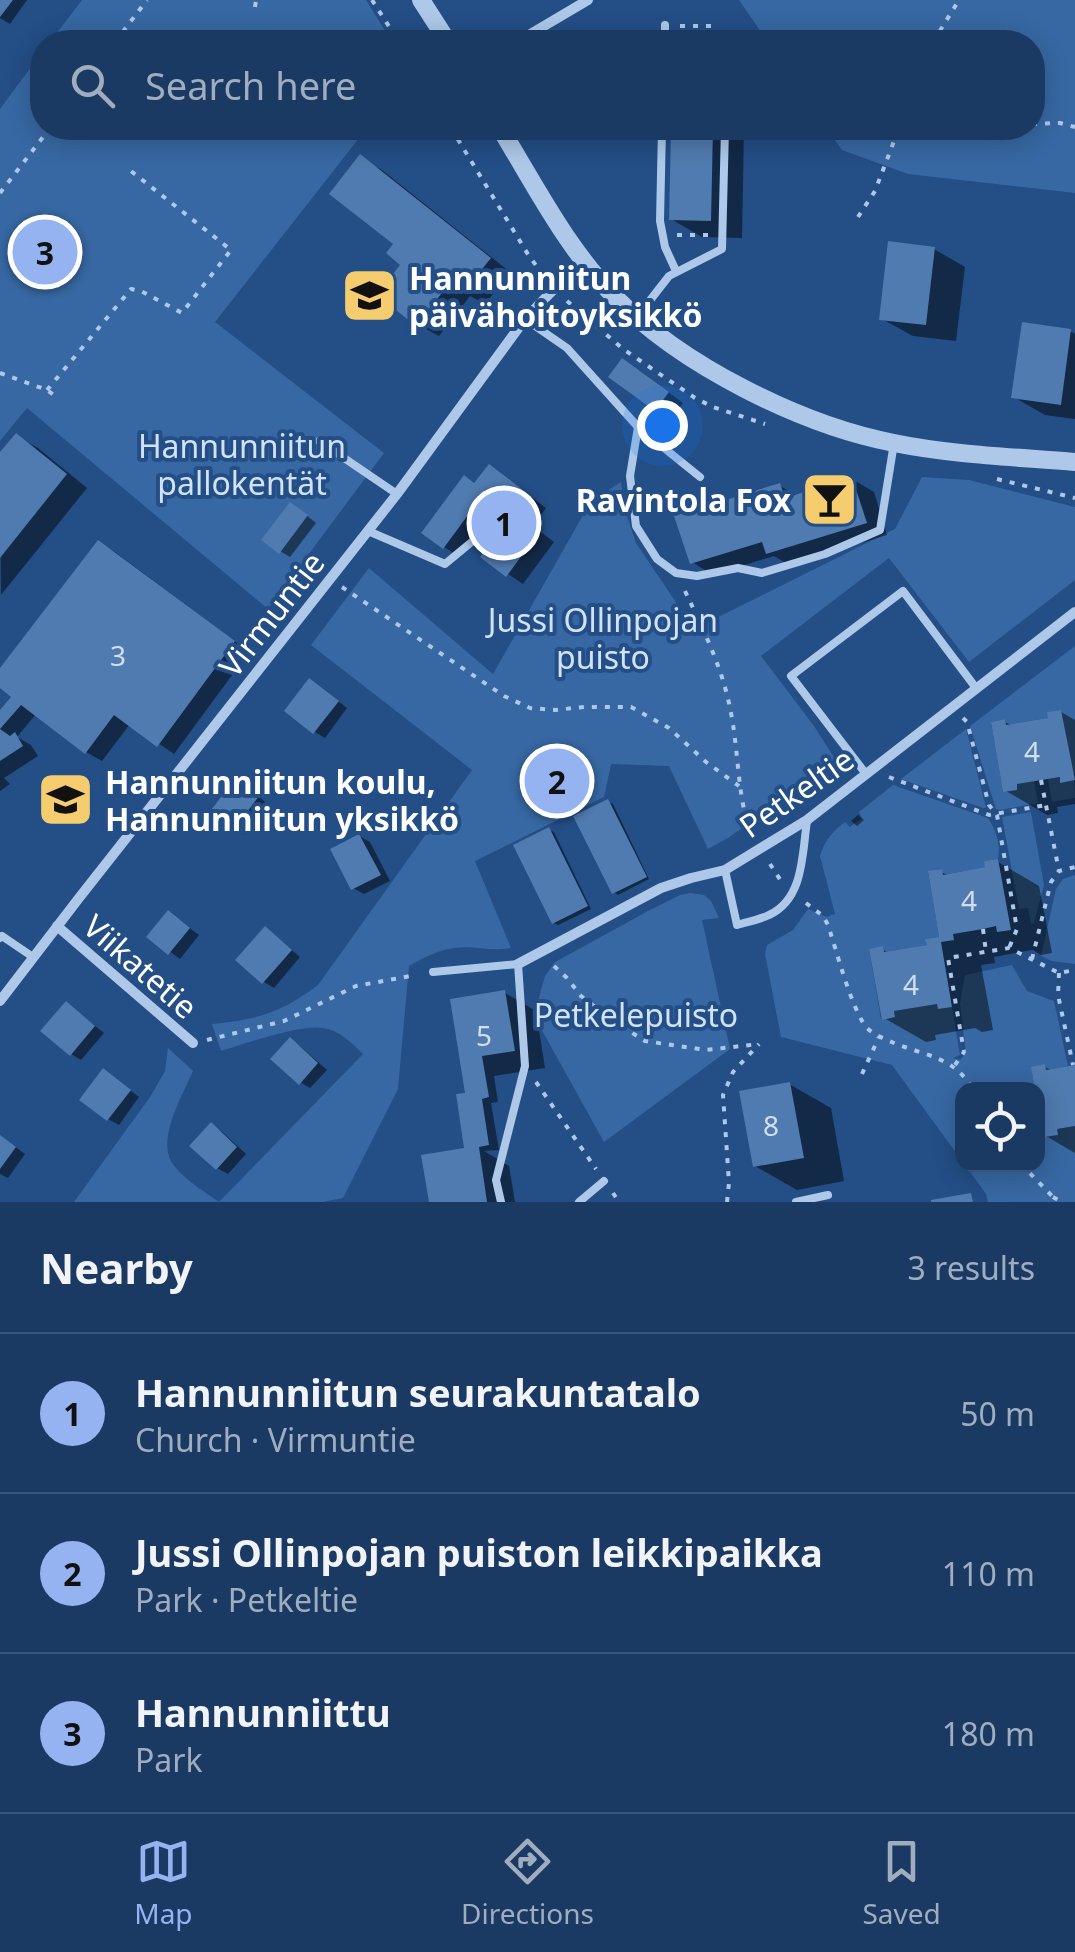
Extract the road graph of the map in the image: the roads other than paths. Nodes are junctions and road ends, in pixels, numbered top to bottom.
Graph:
1 (421, 0) edge
2 (588, 0) edge
3 (665, 25) road end
4 (440, 30) edge
5 (537, 30) edge
6 (665, 30) edge
7 (507, 140) edge
8 (662, 140) edge
9 (725, 140) edge
10 (586, 264) junction
11 (676, 271) junction
12 (637, 318) junction
13 (525, 319) junction
14 (638, 427) junction
15 (318, 441) dead end
16 (894, 443) junction
17 (1075, 462) edge
18 (700, 478) dead end
19 (397, 494) junction
20 (368, 531) junction
21 (474, 540) dead end
22 (1075, 612) edge
23 (976, 688) junction
24 (866, 774) junction
25 (807, 820) junction
26 (726, 870) junction
27 (57, 926) junction
28 (0, 938) edge
29 (33, 958) junction
30 (518, 964) junction
31 (432, 972) road end
32 (0, 1001) edge
33 (193, 1044) road end
34 (604, 1180) road end
35 (828, 1195) dead end
36 (501, 1202) edge
37 (579, 1202) edge
38 (796, 1202) edge

1 - 4 street
2 - 5 street
3 - 6 lane
7 - 10 street
8 - 11 lane
9 - 11 lane
10 - 12 street
10 - 13 street, Virmuntie
11 - 12 lane
12 - 16 street
13 - 14 lane
13 - 19 street, Virmuntie
14 - 16 lane
14 - 18 lane
15 - 19 lane
16 - 17 street
19 - 20 street, Virmuntie
20 - 21 lane
20 - 27 street, Virmuntie
22 - 23 street, Petkeltie
23 - 24 street, Petkeltie
23 - 24 lane
24 - 25 street, Petkeltie
25 - 26 street, Petkeltie
25 - 26 lane
26 - 30 street, Petkeltie
27 - 29 street, Virmuntie
27 - 33 street, Viikatetie
28 - 29 lane
29 - 32 street, Virmuntie
30 - 31 lane
30 - 36 lane
34 - 37 lane
35 - 38 lane

